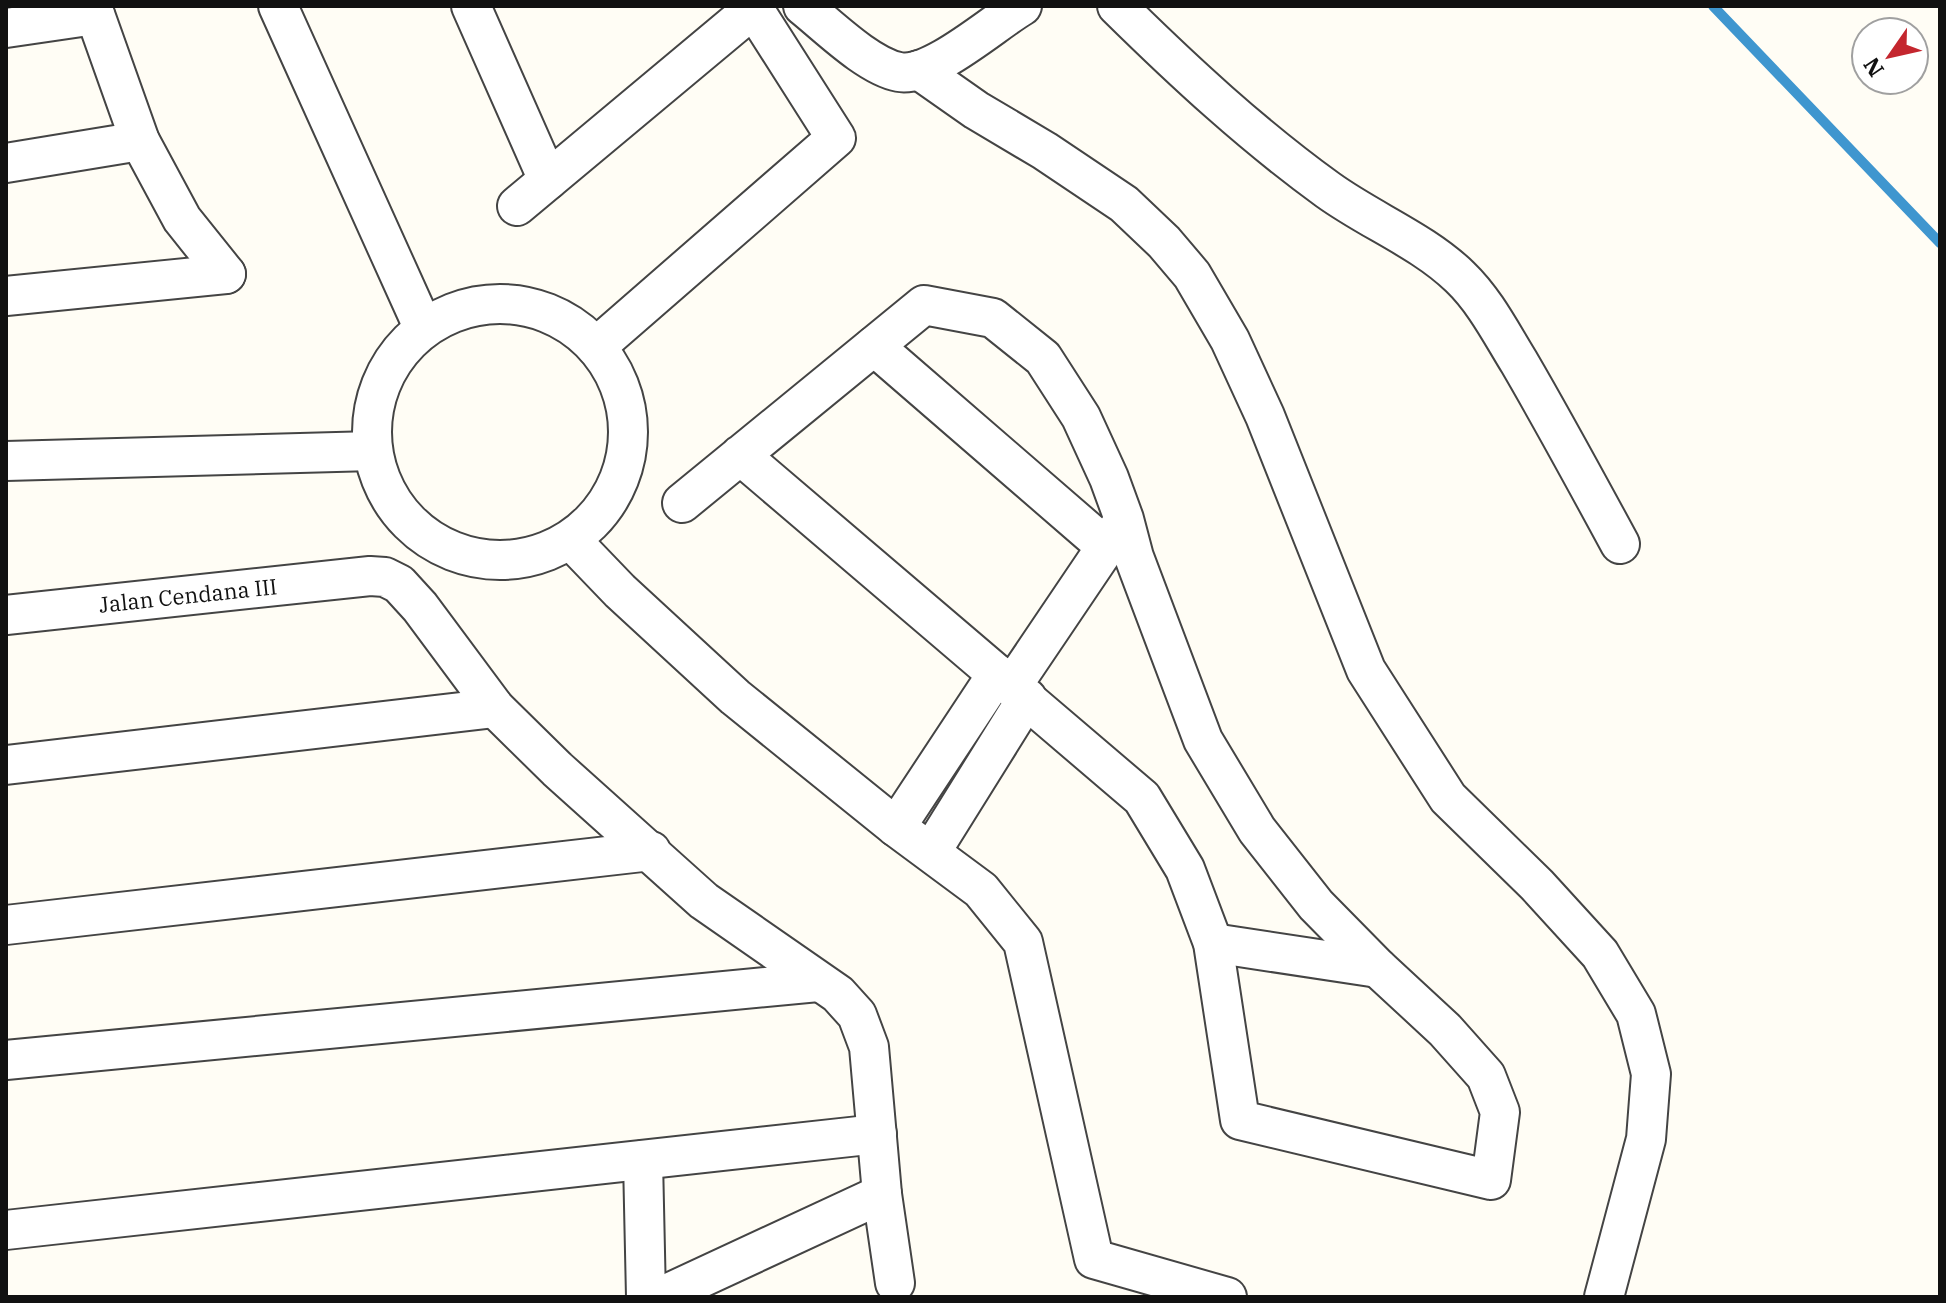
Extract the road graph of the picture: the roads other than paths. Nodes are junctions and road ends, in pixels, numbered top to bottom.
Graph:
1 (278, 6) edge
2 (471, 6) edge
3 (803, 6) edge
4 (1022, 6) edge
5 (1117, 6) edge
6 (753, 7) edge
7 (93, 10) edge
8 (6, 28) edge
9 (919, 70) junction
10 (140, 141) junction
11 (6, 163) edge
12 (548, 180) junction
13 (517, 206) dead end
14 (6, 296) edge
15 (423, 327) junction
16 (874, 346) junction
17 (596, 347) junction
18 (373, 451) junction
19 (740, 455) junction
20 (6, 461) edge
21 (682, 503) dead end
22 (1115, 532) junction
23 (571, 540) junction
24 (1620, 544) dead end
25 (6, 615) edge
26 (1012, 686) junction
27 (495, 708) junction
28 (6, 765) edge
29 (896, 827) junction
30 (651, 851) junction
31 (931, 852) junction
32 (6, 925) edge
33 (1213, 943) junction
34 (1378, 968) junction
35 (818, 982) junction
36 (6, 1060) edge
37 (877, 1134) junction
38 (643, 1160) junction
39 (882, 1194) junction
40 (6, 1230) edge
41 (895, 1283) dead end
42 (646, 1297) edge
43 (660, 1297) edge
44 (1227, 1297) edge
45 (1604, 1297) edge

1 - 15 street
2 - 12 street
3 - 9 street
4 - 9 street
5 - 24 street
6 - 12 street
6 - 17 street
7 - 8 street
7 - 10 street
9 - 45 street
10 - 11 street
10 - 14 street
12 - 13 street
15 - 17 street
15 - 18 street
16 - 19 street
16 - 22 street
16 - 22 street
17 - 23 street
18 - 20 street
18 - 23 street
19 - 21 street
19 - 26 street
22 - 26 street
22 - 34 street
23 - 29 street
25 - 27 street, Jalan Cendana III
26 - 29 street
26 - 31 street
26 - 33 street
27 - 28 street
27 - 30 street
29 - 31 street
30 - 32 street
30 - 35 street
31 - 44 street
33 - 34 street
33 - 34 street
35 - 36 street
35 - 37 street
37 - 38 street
37 - 39 street
38 - 40 street
38 - 42 street
39 - 41 street
39 - 43 street

